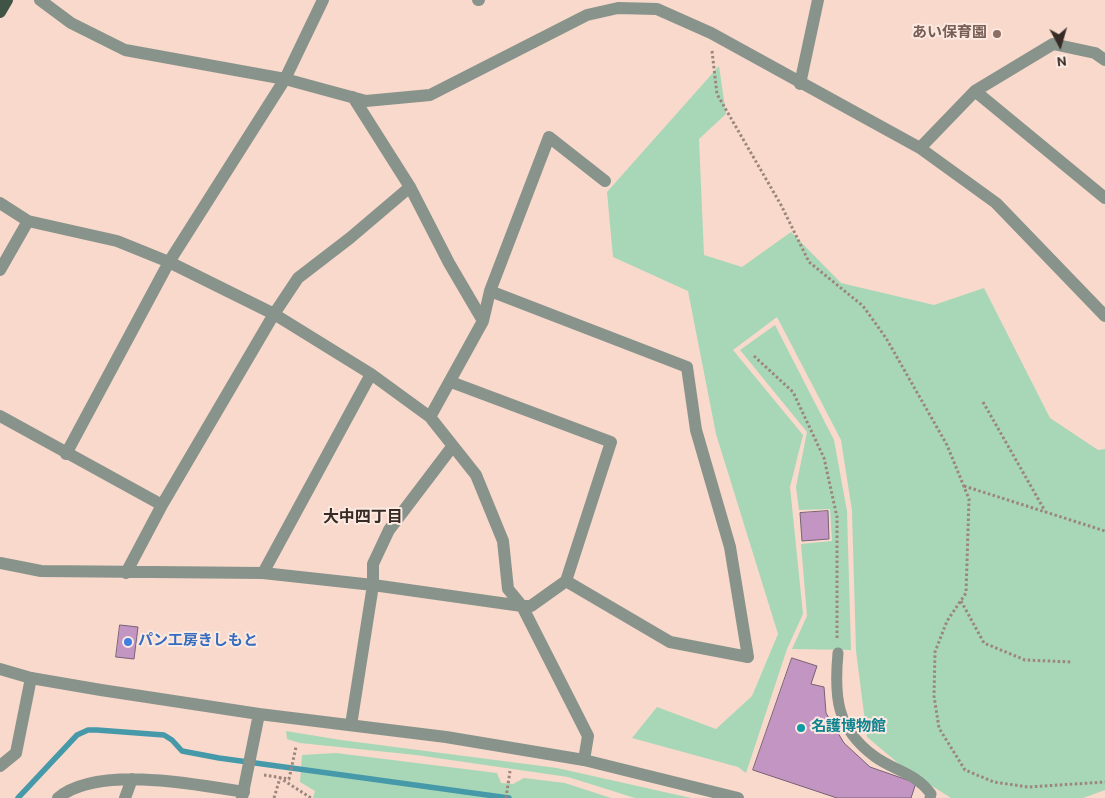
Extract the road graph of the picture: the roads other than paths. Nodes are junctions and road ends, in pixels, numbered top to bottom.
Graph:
1 (7, 0) edge
2 (40, 0) edge
3 (321, 0) edge
4 (818, 0) edge
5 (0, 12) edge
6 (1105, 60) edge
7 (285, 79) junction
8 (800, 84) junction
9 (975, 91) junction
10 (353, 97) junction
11 (920, 148) junction
12 (605, 181) dead end
13 (410, 187) junction
14 (1105, 198) edge
15 (0, 203) edge
16 (28, 221) junction
17 (169, 262) junction
18 (0, 270) edge
19 (490, 290) junction
20 (274, 314) junction
21 (1105, 316) edge
22 (483, 321) junction
23 (370, 374) junction
24 (451, 382) junction
25 (0, 416) edge
26 (430, 417) junction
27 (452, 447) junction
28 (66, 454) junction
29 (162, 505) junction
30 (0, 563) edge
31 (126, 573) junction
32 (263, 573) junction
33 (566, 581) junction
34 (373, 585) junction
35 (522, 606) junction
36 (838, 653) road end
37 (0, 669) edge
38 (31, 678) junction
39 (259, 714) junction
40 (350, 724) junction
41 (584, 760) junction
42 (0, 766) edge
43 (132, 779) junction
44 (243, 795) edge
45 (58, 798) edge
46 (125, 798) edge
47 (738, 798) edge
48 (930, 798) edge

1 - 5 main road
2 - 7 street
3 - 7 street
4 - 8 street
6 - 9 street
7 - 10 street
7 - 17 street
8 - 10 street
8 - 11 street
9 - 11 street
9 - 14 street
10 - 13 street
11 - 21 street
12 - 19 street
13 - 20 street
13 - 22 street
15 - 16 street
16 - 17 street
16 - 18 street
17 - 20 street
17 - 28 street
19 - 22 street
19 - 33 street
20 - 23 street
20 - 29 street
22 - 24 street
23 - 26 street
23 - 32 street
24 - 26 street
24 - 33 street
25 - 28 street
26 - 27 street
27 - 34 street
27 - 35 street
28 - 29 street
29 - 31 street
30 - 31 street
31 - 32 street
32 - 34 street
33 - 35 street
34 - 35 street
34 - 40 street
35 - 41 street
36 - 48 lane
37 - 38 street
38 - 39 street
38 - 42 street
39 - 40 street
39 - 44 street
40 - 41 street
41 - 47 street
43 - 44 street
43 - 45 street
43 - 46 street

